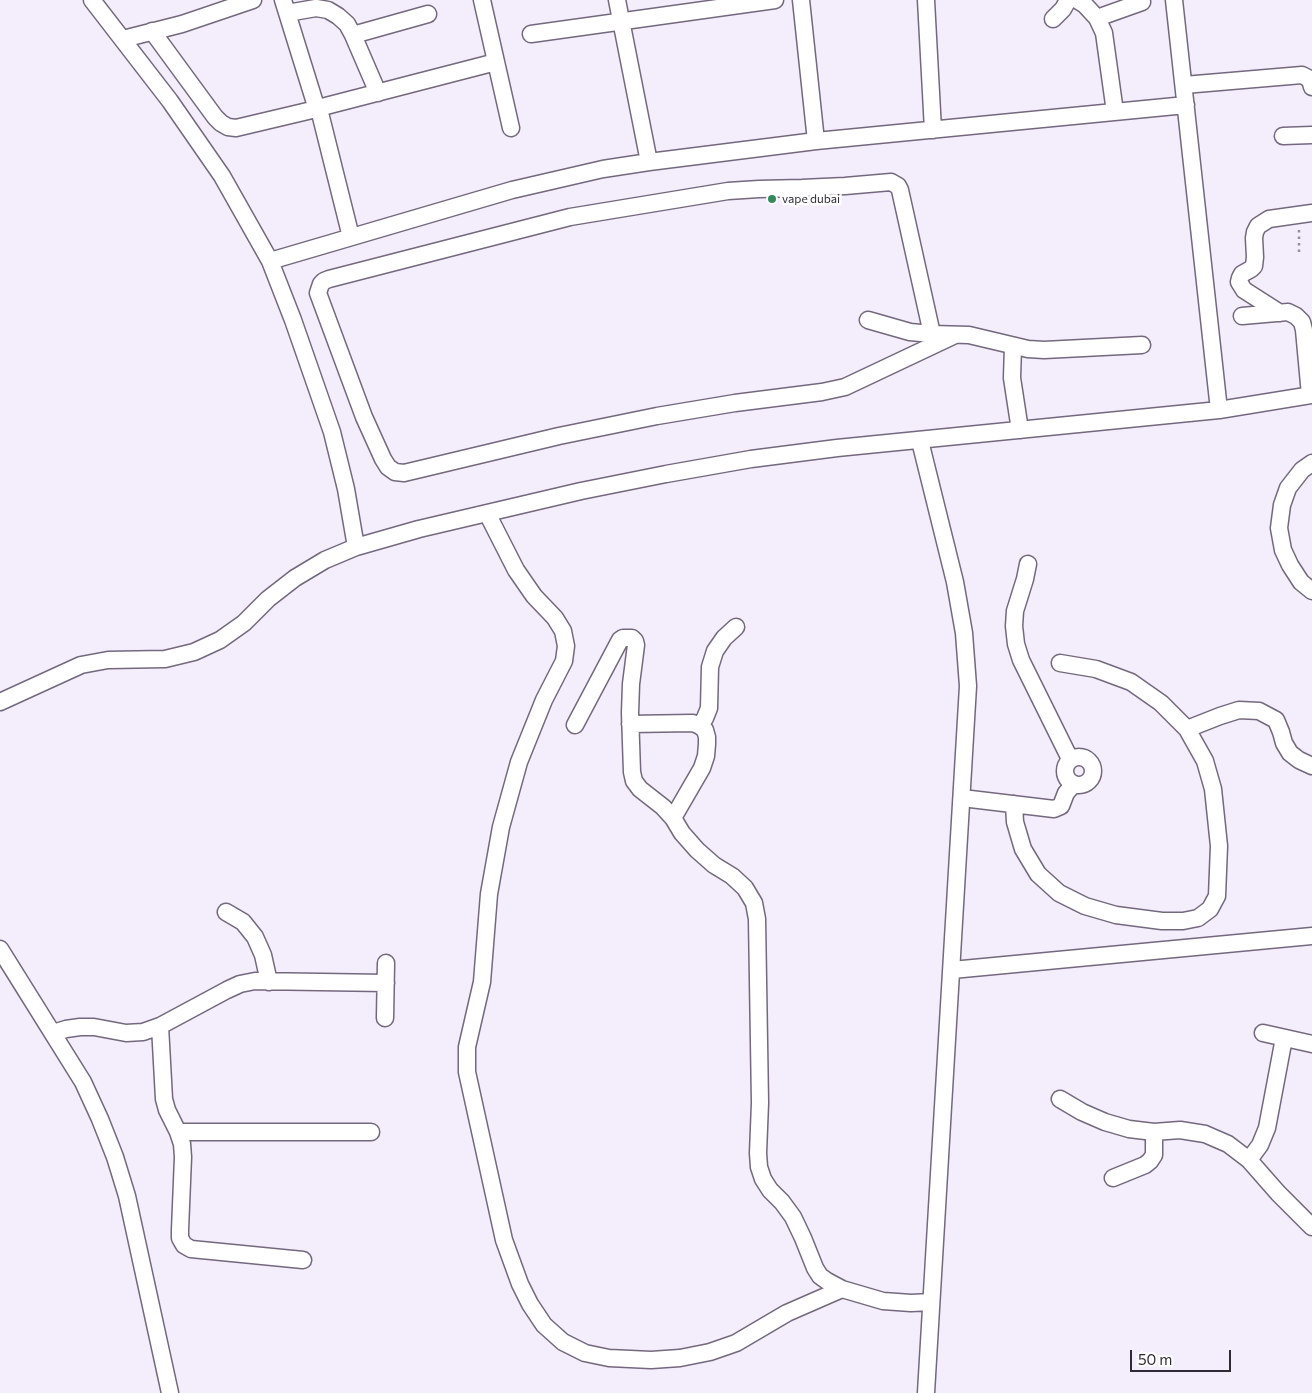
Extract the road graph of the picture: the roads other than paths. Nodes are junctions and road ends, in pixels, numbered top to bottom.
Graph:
1 (92, 0) edge
2 (253, 0) edge
3 (482, 0) edge
4 (617, 0) edge
5 (775, 0) edge
6 (801, 0) edge
7 (926, 0) edge
8 (1068, 0) edge
9 (1077, 0) edge
10 (1174, 0) edge
11 (1142, 2) dead end
12 (285, 6) edge
13 (428, 14) dead end
14 (1097, 18) junction
15 (1053, 19) dead end
16 (620, 22) junction
17 (152, 31) junction
18 (531, 34) dead end
19 (353, 35) junction
20 (123, 39) junction
21 (496, 62) junction
22 (1184, 85) junction
23 (1312, 87) edge
24 (378, 93) junction
25 (1186, 105) junction
26 (318, 108) junction
27 (1115, 112) junction
28 (511, 128) dead end
29 (933, 130) junction
30 (1312, 135) edge
31 (1283, 136) dead end
32 (816, 141) junction
33 (649, 162) junction
34 (1306, 214) edge
35 (351, 237) junction
36 (270, 261) junction
37 (1280, 313) junction
38 (1242, 316) dead end
39 (868, 320) dead end
40 (1308, 330) edge
41 (932, 334) junction
42 (953, 336) junction
43 (1142, 345) dead end
44 (1013, 346) junction
45 (1311, 395) edge
46 (1219, 410) junction
47 (1020, 430) junction
48 (920, 441) junction
49 (1312, 464) edge
50 (487, 513) junction
51 (356, 547) junction
52 (1028, 564) dead end
53 (1312, 591) edge
54 (736, 627) dead end
55 (1060, 663) dead end
56 (0, 702) edge
57 (630, 724) junction
58 (574, 725) dead end
59 (700, 726) junction
60 (1187, 729) junction
61 (1070, 759) junction
62 (1312, 766) edge
63 (1074, 784) junction
64 (962, 798) junction
65 (1014, 804) junction
66 (673, 818) junction
67 (226, 912) dead end
68 (1312, 936) edge
69 (0, 949) edge
70 (386, 963) dead end
71 (952, 970) junction
72 (269, 982) junction
73 (386, 983) junction
74 (385, 1018) dead end
75 (160, 1026) junction
76 (53, 1033) junction
77 (1263, 1033) dead end
78 (1284, 1038) junction
79 (1312, 1044) edge
80 (1060, 1099) dead end
81 (178, 1132) junction
82 (371, 1132) dead end
83 (1154, 1132) junction
84 (1249, 1160) junction
85 (1113, 1178) dead end
86 (1312, 1227) edge
87 (303, 1260) dead end
88 (842, 1289) junction
89 (931, 1302) junction
90 (170, 1393) edge
91 (926, 1393) edge

1 - 20 street
2 - 17 street
3 - 21 street
4 - 16 street
5 - 16 street
6 - 32 street
7 - 29 street
8 - 15 street
9 - 14 street
10 - 22 street
11 - 14 street
12 - 19 street
12 - 26 street
13 - 19 street
14 - 27 street
16 - 18 street
16 - 33 street
17 - 20 street
17 - 26 street
19 - 24 street
20 - 36 street
21 - 24 street
21 - 28 street
22 - 23 street
22 - 25 street
24 - 26 street
25 - 27 street
25 - 46 street
26 - 35 street
27 - 29 street
29 - 32 street
30 - 31 street
32 - 33 street
33 - 35 street
34 - 37 street
35 - 36 street
36 - 51 street
37 - 38 street
37 - 40 street
39 - 41 street
40 - 45 street
41 - 42 street
41 - 42 street
42 - 44 street
43 - 44 street
44 - 47 street
45 - 46 street
46 - 47 street
47 - 48 street
48 - 50 street
48 - 64 street
49 - 53 street
50 - 51 street
50 - 88 street
51 - 56 street
52 - 61 street
54 - 59 street
55 - 60 street
57 - 58 street
57 - 59 street
57 - 66 street
59 - 66 street
60 - 62 street
60 - 65 street
61 - 63 street
61 - 63 street
63 - 65 street
64 - 65 street
64 - 71 street
66 - 88 street
67 - 72 street
68 - 71 street
69 - 76 street
70 - 73 street
71 - 89 street
72 - 73 street
72 - 75 street
73 - 74 street
75 - 76 street
75 - 81 street
76 - 90 street
77 - 78 street
78 - 79 street
78 - 84 street
80 - 83 street
81 - 82 street
81 - 87 street
83 - 84 street
83 - 85 street
84 - 86 street
88 - 89 street
89 - 91 street

